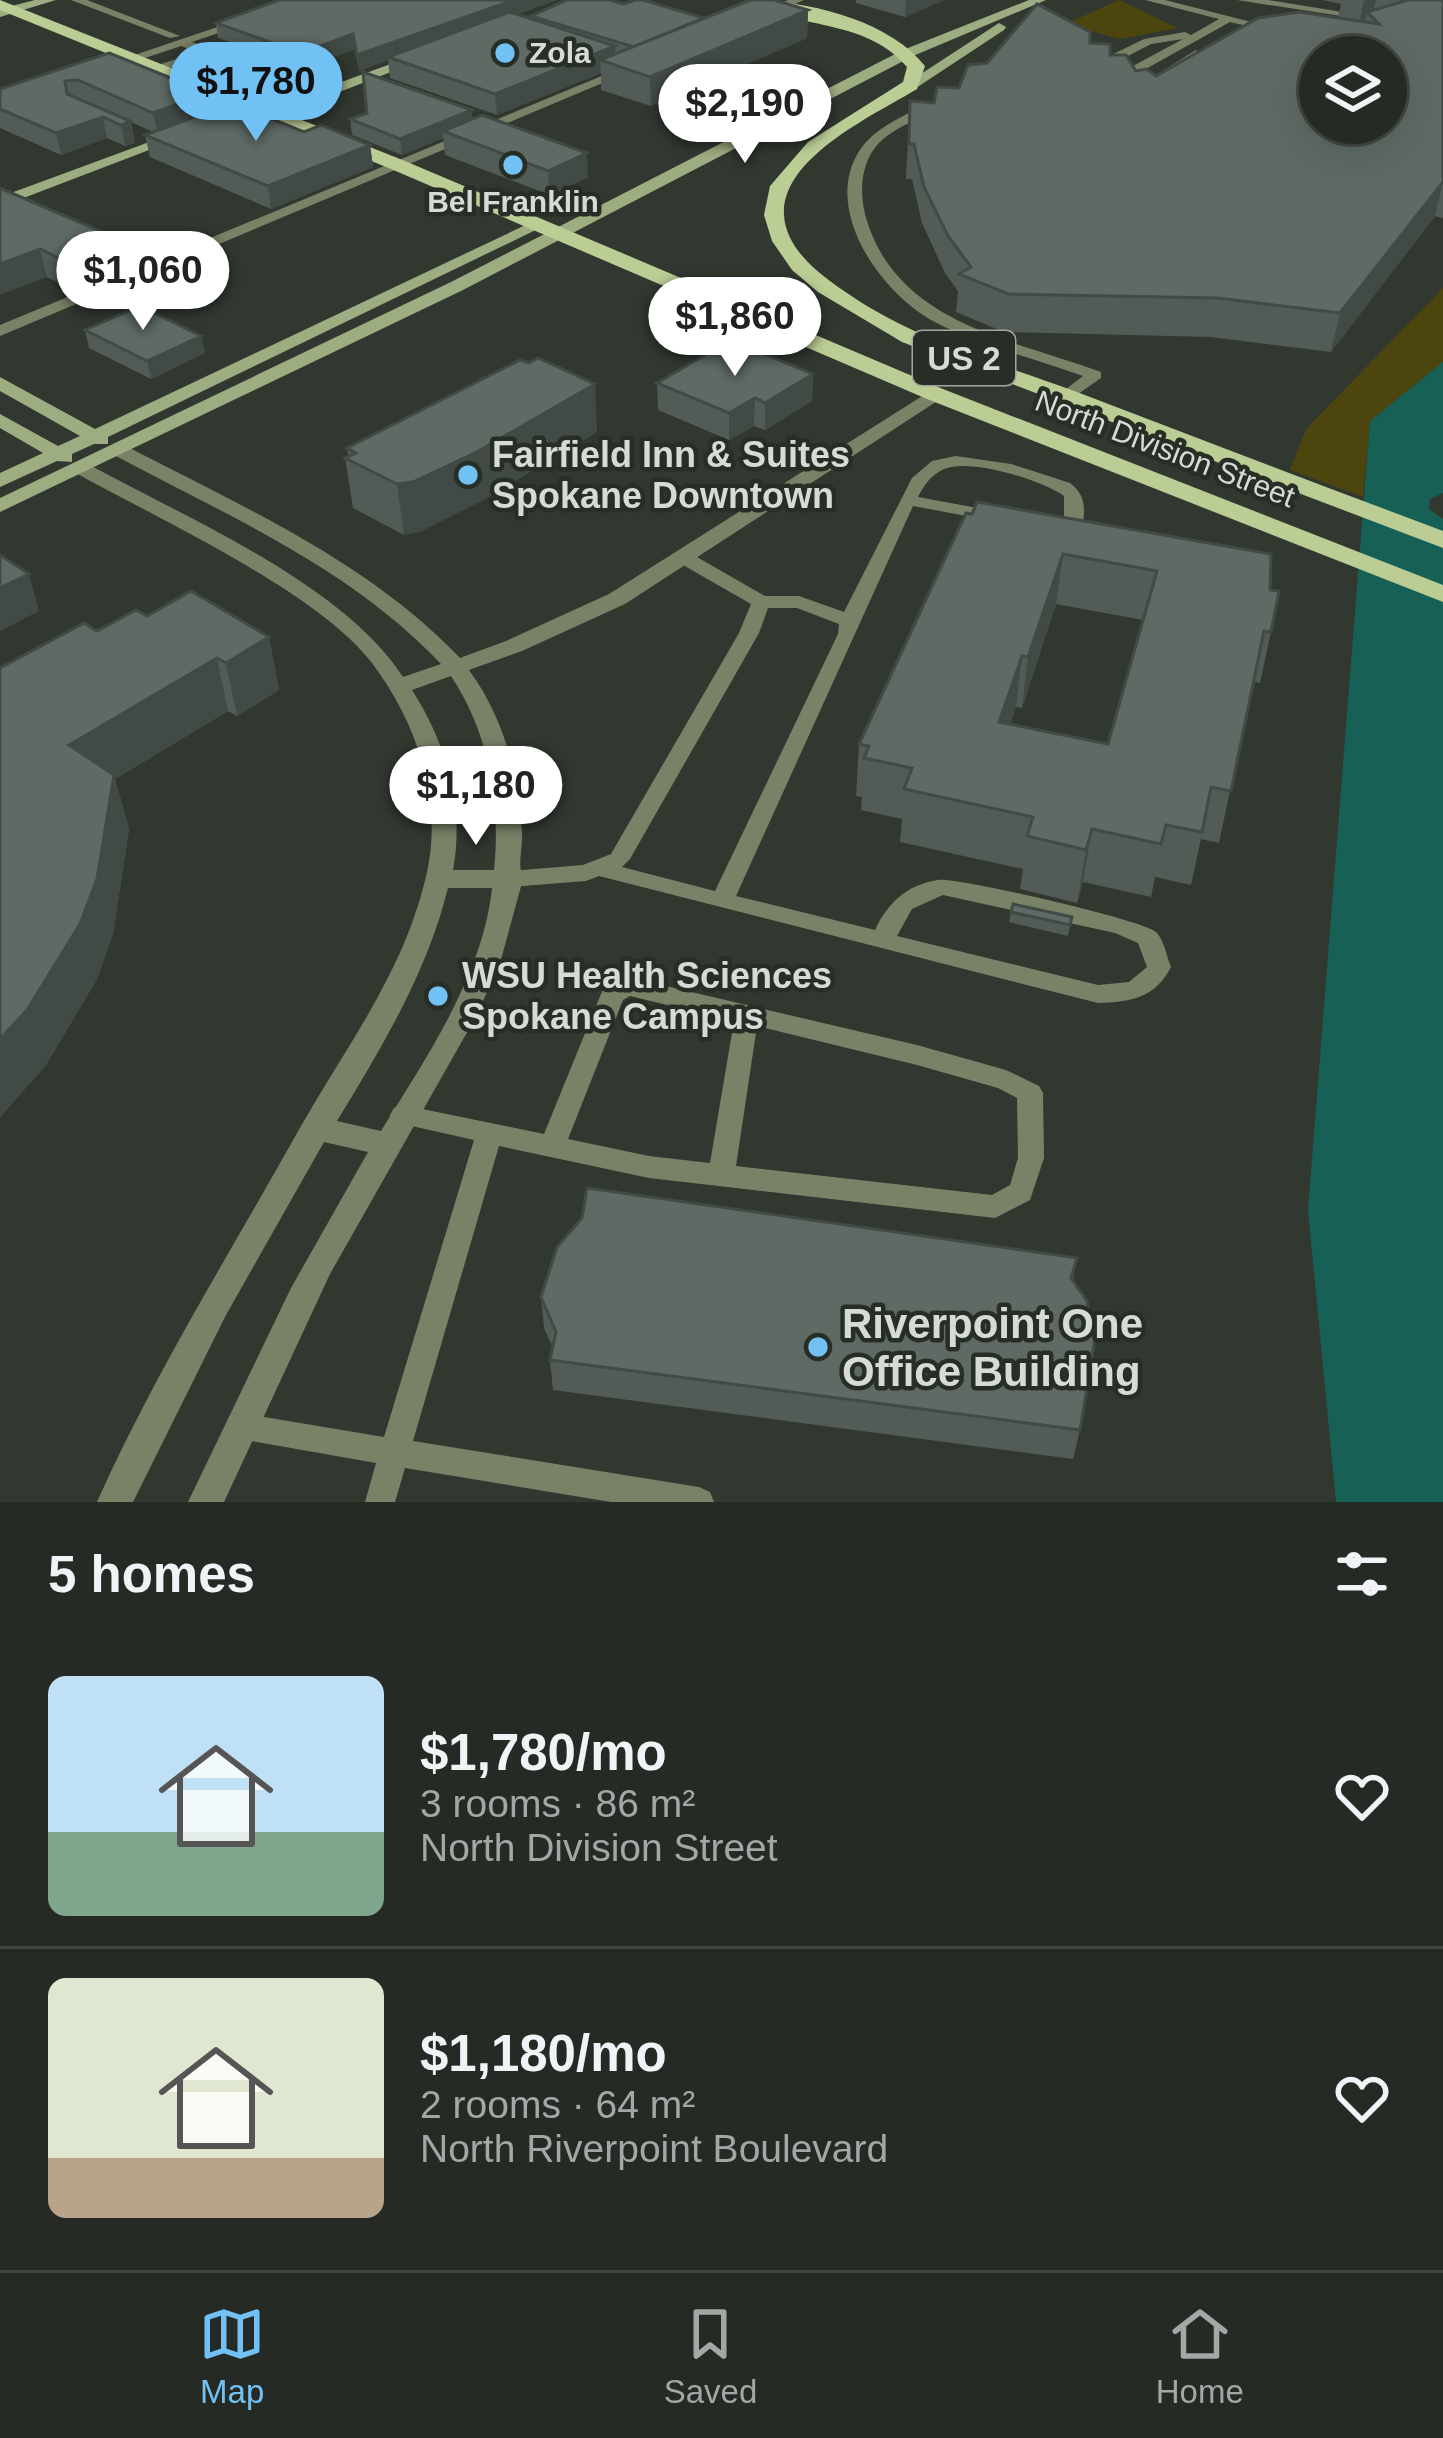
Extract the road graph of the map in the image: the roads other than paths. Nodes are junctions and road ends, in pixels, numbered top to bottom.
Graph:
1 (50, 0) edge
2 (77, 0) edge
3 (752, 0) edge
4 (798, 0) edge
5 (1151, 0) edge
6 (1243, 0) edge
7 (1035, 2) edge
8 (732, 8) edge
9 (780, 8) junction
10 (3, 12) edge
11 (256, 17) edge
12 (1228, 19) junction
13 (1385, 21) edge
14 (739, 24) edge
15 (1251, 24) junction
16 (1289, 31) edge
17 (1203, 32) junction
18 (178, 39) junction
19 (422, 40) edge
20 (445, 48) edge
21 (209, 52) junction
22 (908, 53) junction
23 (133, 58) junction
24 (616, 58) edge
25 (107, 67) edge
26 (159, 69) junction
27 (1093, 69) edge
28 (270, 75) dead end
29 (365, 78) junction
30 (1113, 82) edge
31 (911, 86) junction
32 (399, 90) edge
33 (957, 92) edge
34 (288, 96) junction
35 (1134, 97) edge
36 (254, 108) junction
37 (477, 117) edge
38 (213, 124) edge
39 (496, 124) junction
40 (195, 130) edge
41 (134, 133) edge
42 (159, 143) junction
43 (398, 165) junction
44 (0, 202) edge
45 (548, 230) junction
46 (0, 331) edge
47 (0, 383) edge
48 (934, 394) junction
49 (1065, 396) junction
50 (0, 420) edge
51 (107, 443) junction
52 (69, 461) junction
53 (0, 481) edge
54 (907, 500) junction
55 (0, 506) edge
56 (1011, 519) edge
57 (1052, 526) edge
58 (1073, 530) junction
59 (1094, 534) edge
60 (1443, 540) edge
61 (682, 557) junction
62 (1443, 594) edge
63 (761, 602) junction
64 (849, 621) junction
65 (456, 667) junction
66 (401, 686) junction
67 (601, 868) junction
68 (441, 879) junction
69 (510, 879) junction
70 (722, 902) junction
71 (883, 941) junction
72 (747, 1014) junction
73 (404, 1115) junction
74 (315, 1128) junction
75 (490, 1132) junction
76 (386, 1144) junction
77 (553, 1144) junction
78 (721, 1176) junction
79 (240, 1427) junction
80 (393, 1451) junction
81 (116, 1502) edge
82 (206, 1502) edge
83 (380, 1502) edge
84 (699, 1502) edge

1 - 10 main road
2 - 18 lane
3 - 8 lane
3 - 9 main road
4 - 9 lane
5 - 12 lane
6 - 13 lane
7 - 22 main road
7 - 31 main road
9 - 14 lane
9 - 22 main road
10 - 23 main road, North Division Street / US 2
11 - 18 lane
12 - 15 lane
12 - 17 lane
15 - 16 lane
15 - 35 lane
17 - 27 lane
17 - 30 lane
18 - 21 lane
18 - 23 lane
19 - 34 main road
20 - 29 main road
21 - 26 lane
21 - 28 lane
22 - 31 main road
22 - 45 main road
23 - 25 lane
23 - 26 main road, North Division Street / US 2
24 - 39 lane
26 - 36 main road, North Division Street / US 2
29 - 32 lane
29 - 34 main road
31 - 49 main road, US 2
33 - 49 lane
34 - 36 main road
36 - 38 main road
36 - 43 main road, North Division Street / US 2
37 - 39 lane
39 - 43 lane
40 - 42 main road
41 - 42 lane
42 - 44 main road
43 - 45 main road, North Division Street / US 2
43 - 46 lane
45 - 48 main road, North Division Street / US 2
45 - 51 main road
47 - 51 main road
48 - 61 street
48 - 62 main road, North Division Street / US 2
49 - 60 main road, North Division Street / US 2
50 - 52 main road
51 - 52 main road
51 - 65 street
52 - 53 main road
52 - 55 main road
52 - 66 street
54 - 56 lane
54 - 58 lane
54 - 64 lane
57 - 58 lane
58 - 59 lane
61 - 63 lane
61 - 65 street
63 - 64 lane
63 - 67 lane
64 - 70 lane
65 - 66 street
65 - 69 street
66 - 68 street
67 - 69 lane
67 - 70 lane
68 - 69 street
68 - 74 street
69 - 73 street
70 - 71 lane
71 - 71 lane
72 - 77 lane
72 - 78 lane
72 - 78 lane
73 - 75 lane
73 - 76 street
74 - 76 street
74 - 81 street
75 - 77 lane
75 - 80 lane
76 - 79 street
77 - 78 lane
79 - 80 lane
79 - 82 street
80 - 83 lane
80 - 84 lane

